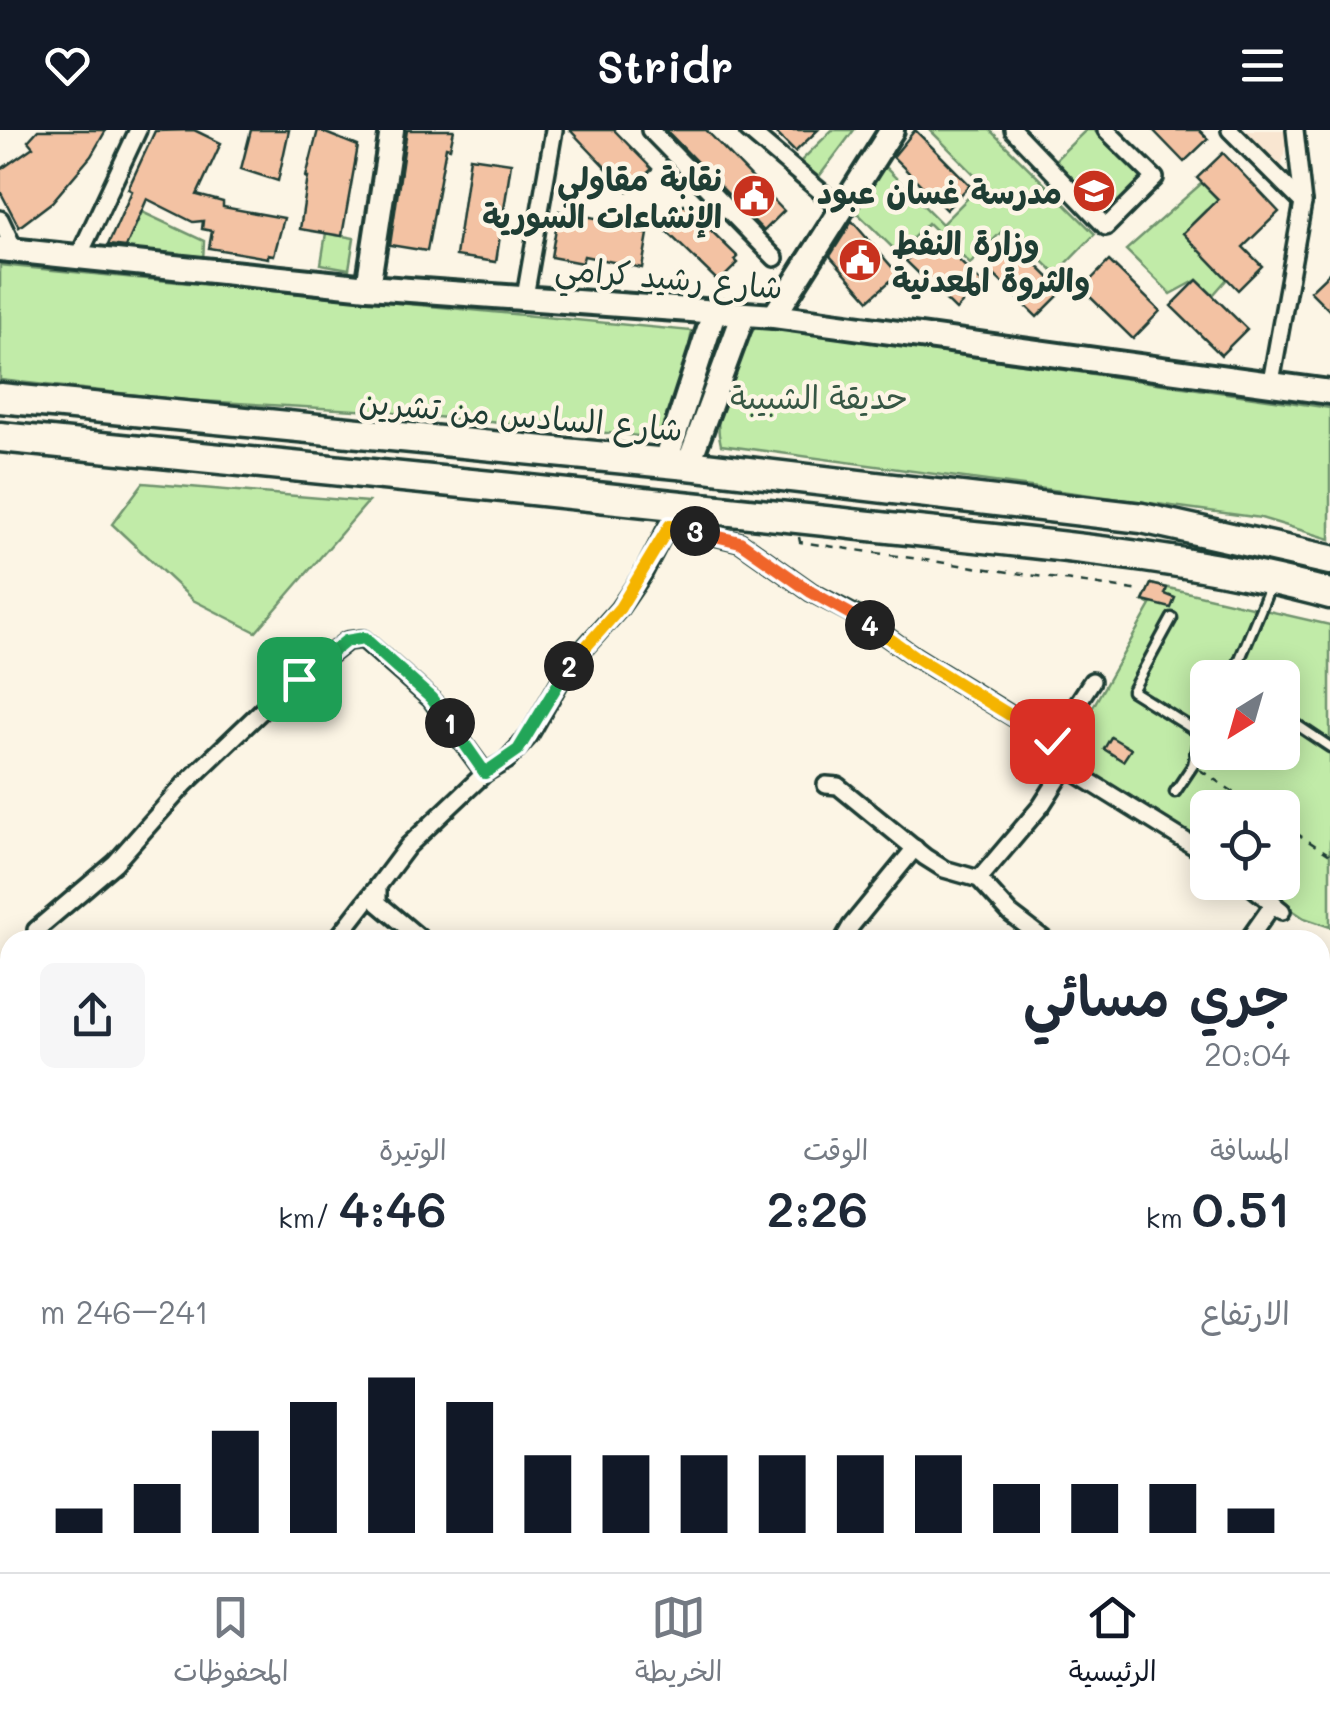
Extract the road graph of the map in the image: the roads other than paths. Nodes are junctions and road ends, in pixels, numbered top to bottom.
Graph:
1 (138, 130) edge
2 (554, 130) edge
3 (650, 130) edge
4 (748, 130) edge
5 (892, 130) edge
6 (1106, 130) edge
7 (1230, 130) edge
8 (1296, 130) edge
9 (386, 132) edge
10 (1020, 132) edge
11 (1303, 204) junction
12 (835, 217) junction
13 (0, 219) edge
14 (8, 250) edge
15 (78, 258) junction
16 (775, 258) dead end
17 (368, 288) junction
18 (525, 297) junction
19 (714, 313) junction
20 (761, 316) junction
21 (1271, 382) junction
22 (1330, 392) edge
23 (0, 398) edge
24 (0, 437) edge
25 (677, 464) junction
26 (673, 515) junction
27 (1330, 560) edge
28 (1272, 580) junction
29 (1330, 594) edge
30 (1172, 618) dead end
31 (1239, 660) edge
32 (1092, 681) dead end
33 (1300, 727) edge
34 (1190, 728) edge
35 (1052, 741) junction
36 (1330, 747) edge
37 (1066, 768) junction
38 (1190, 770) edge
39 (485, 773) junction
40 (826, 785) dead end
41 (1176, 792) dead end
42 (1190, 844) edge
43 (915, 848) junction
44 (979, 879) junction
45 (378, 886) junction
46 (1269, 900) edge
47 (36, 930) dead end
48 (344, 930) edge
49 (410, 930) edge
50 (849, 930) edge
51 (1032, 930) edge
52 (1257, 930) edge

1 - 15 street
2 - 18 street
3 - 16 street
4 - 12 street
5 - 12 main road
6 - 10 street
7 - 11 street
8 - 11 street
9 - 17 main road
11 - 21 street
12 - 20 main road
13 - 14 street
14 - 15 main road, شارع رشيد كرامي
15 - 17 main road, شارع رشيد كرامي
17 - 18 main road, شارع رشيد كرامي
18 - 19 main road, شارع رشيد كرامي
19 - 20 main road, شارع رشيد كرامي
19 - 25 main road
20 - 21 main road, شارع رشيد كرامي
20 - 25 main road
21 - 22 main road, شارع رشيد كرامي
23 - 25 highway, شارع السادس من تشرين
24 - 26 highway
25 - 27 highway, شارع السادس من تشرين
26 - 28 highway
26 - 35 street
26 - 39 street
28 - 29 highway
28 - 31 lane
30 - 34 lane
32 - 35 street
33 - 36 lane
35 - 37 street
37 - 42 street
37 - 44 street
38 - 41 lane
39 - 45 street
39 - 47 street
40 - 43 street
43 - 44 street
43 - 50 street
44 - 51 street
45 - 48 street
45 - 49 street
46 - 52 street

